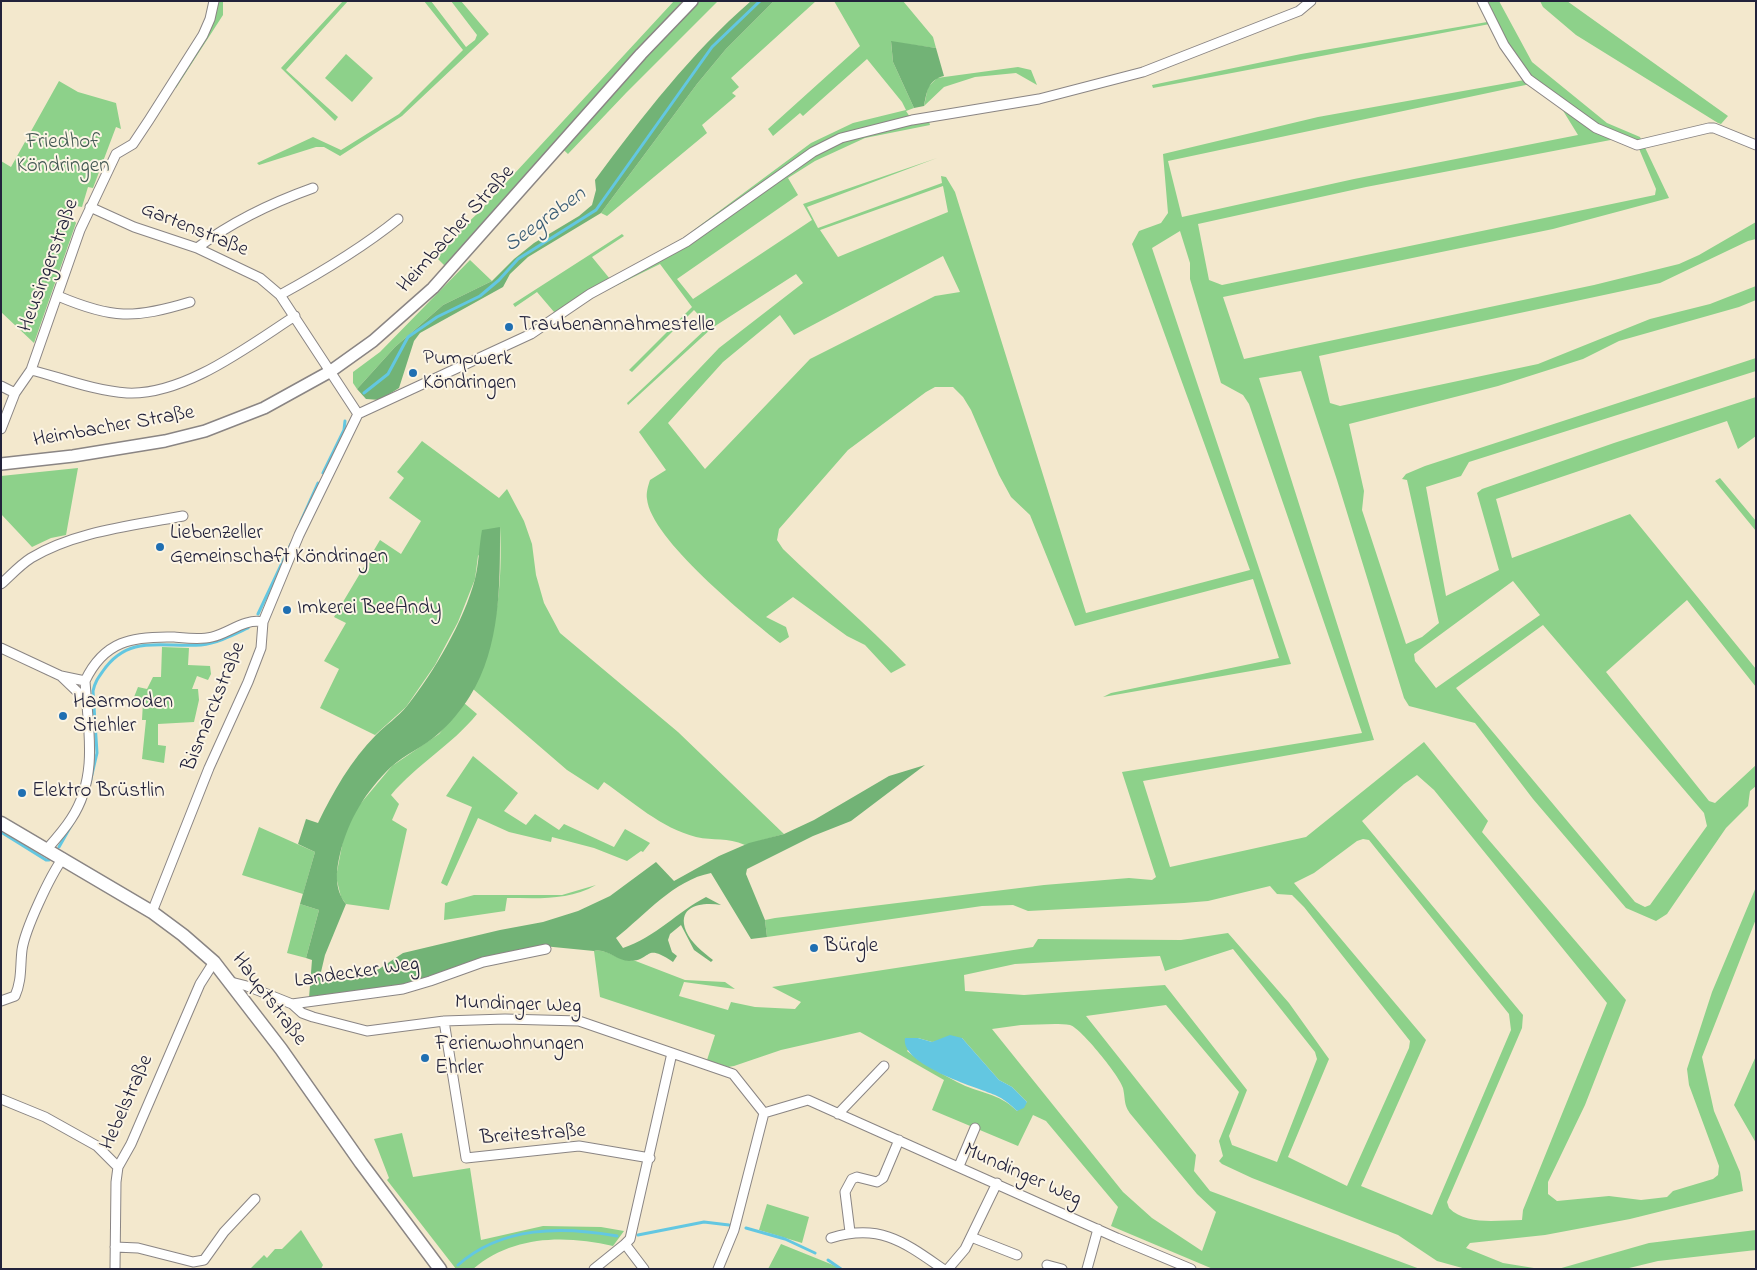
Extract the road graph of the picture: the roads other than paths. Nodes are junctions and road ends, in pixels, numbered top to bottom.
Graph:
1 (214, 1) edge
2 (692, 1) edge
3 (1311, 1) edge
4 (1482, 1) edge
5 (1756, 145) edge
6 (313, 188) dead end
7 (90, 207) junction
8 (398, 219) dead end
9 (197, 248) junction
10 (280, 295) junction
11 (58, 296) junction
12 (190, 302) dead end
13 (295, 316) junction
14 (31, 370) junction
15 (331, 371) junction
16 (1, 386) edge
17 (15, 393) junction
18 (358, 414) junction
19 (1, 430) edge
20 (1, 464) edge
21 (183, 516) dead end
22 (1, 584) edge
23 (262, 622) junction
24 (1, 648) edge
25 (61, 676) junction
26 (85, 681) junction
27 (86, 700) junction
28 (1, 823) edge
29 (47, 850) junction
30 (63, 858) junction
31 (152, 912) junction
32 (546, 949) dead end
33 (214, 962) junction
34 (231, 982) junction
35 (1, 1001) edge
36 (292, 1004) junction
37 (444, 1021) junction
38 (672, 1053) junction
39 (884, 1066) dead end
40 (1, 1099) edge
41 (764, 1113) junction
42 (838, 1114) junction
43 (975, 1128) dead end
44 (899, 1140) junction
45 (650, 1158) junction
46 (958, 1166) junction
47 (118, 1167) junction
48 (997, 1183) junction
49 (255, 1199) dead end
50 (1098, 1229) junction
51 (850, 1232) junction
52 (971, 1237) junction
53 (832, 1238) dead end
54 (625, 1244) junction
55 (115, 1247) junction
56 (1017, 1255) dead end
57 (1047, 1265) dead end
58 (115, 1269) edge
59 (440, 1269) edge
60 (594, 1269) edge
61 (644, 1269) edge
62 (718, 1269) edge
63 (943, 1269) edge
64 (948, 1269) edge
65 (1062, 1269) edge
66 (1087, 1269) edge
67 (1191, 1269) edge

1 - 7 street, Heusingerstraße
2 - 15 street, Heimbacher Straße
3 - 18 street
4 - 5 street
6 - 9 street
7 - 9 street, Gartenstraße
7 - 11 street, Heusingerstraße
8 - 10 street
9 - 10 street, Gartenstraße
10 - 13 street, Gartenstraße
11 - 12 street
11 - 14 street, Heusingerstraße
13 - 14 street
13 - 15 street, Gartenstraße
14 - 17 street, Heusingerstraße
15 - 18 street, Gartenstraße
15 - 20 street, Heimbacher Straße
16 - 17 street
17 - 19 street, Heusingerstraße
18 - 23 street, Bismarckstraße
21 - 22 street
23 - 26 street
23 - 31 street, Bismarckstraße
24 - 25 street
25 - 26 street
25 - 27 street
26 - 27 street
27 - 29 street
28 - 29 main road, Hauptstraße
29 - 30 main road, Hauptstraße
30 - 31 main road, Hauptstraße
30 - 35 street
31 - 33 main road, Hauptstraße
32 - 36 street, Landecker Weg
33 - 34 main road, Hauptstraße
33 - 47 street, Hebelstraße
34 - 36 street, Landecker Weg
34 - 59 main road, Hauptstraße
36 - 37 street, Mundinger Weg
37 - 38 street, Mundinger Weg
37 - 45 street, Breitestraße
38 - 41 street, Mundinger Weg
38 - 45 street
39 - 42 street
40 - 47 street
41 - 42 street, Mundinger Weg
41 - 62 street
42 - 44 street, Mundinger Weg
43 - 46 street
44 - 46 street, Mundinger Weg
44 - 51 street
45 - 54 street
46 - 48 street, Mundinger Weg
47 - 55 street, Hebelstraße
48 - 50 street, Mundinger Weg
48 - 52 street
49 - 55 street
50 - 66 street
50 - 67 street, Mundinger Weg
51 - 53 street
51 - 63 street
52 - 56 street
52 - 64 street
54 - 60 street
54 - 61 street
55 - 58 street, Hebelstraße
57 - 65 street

